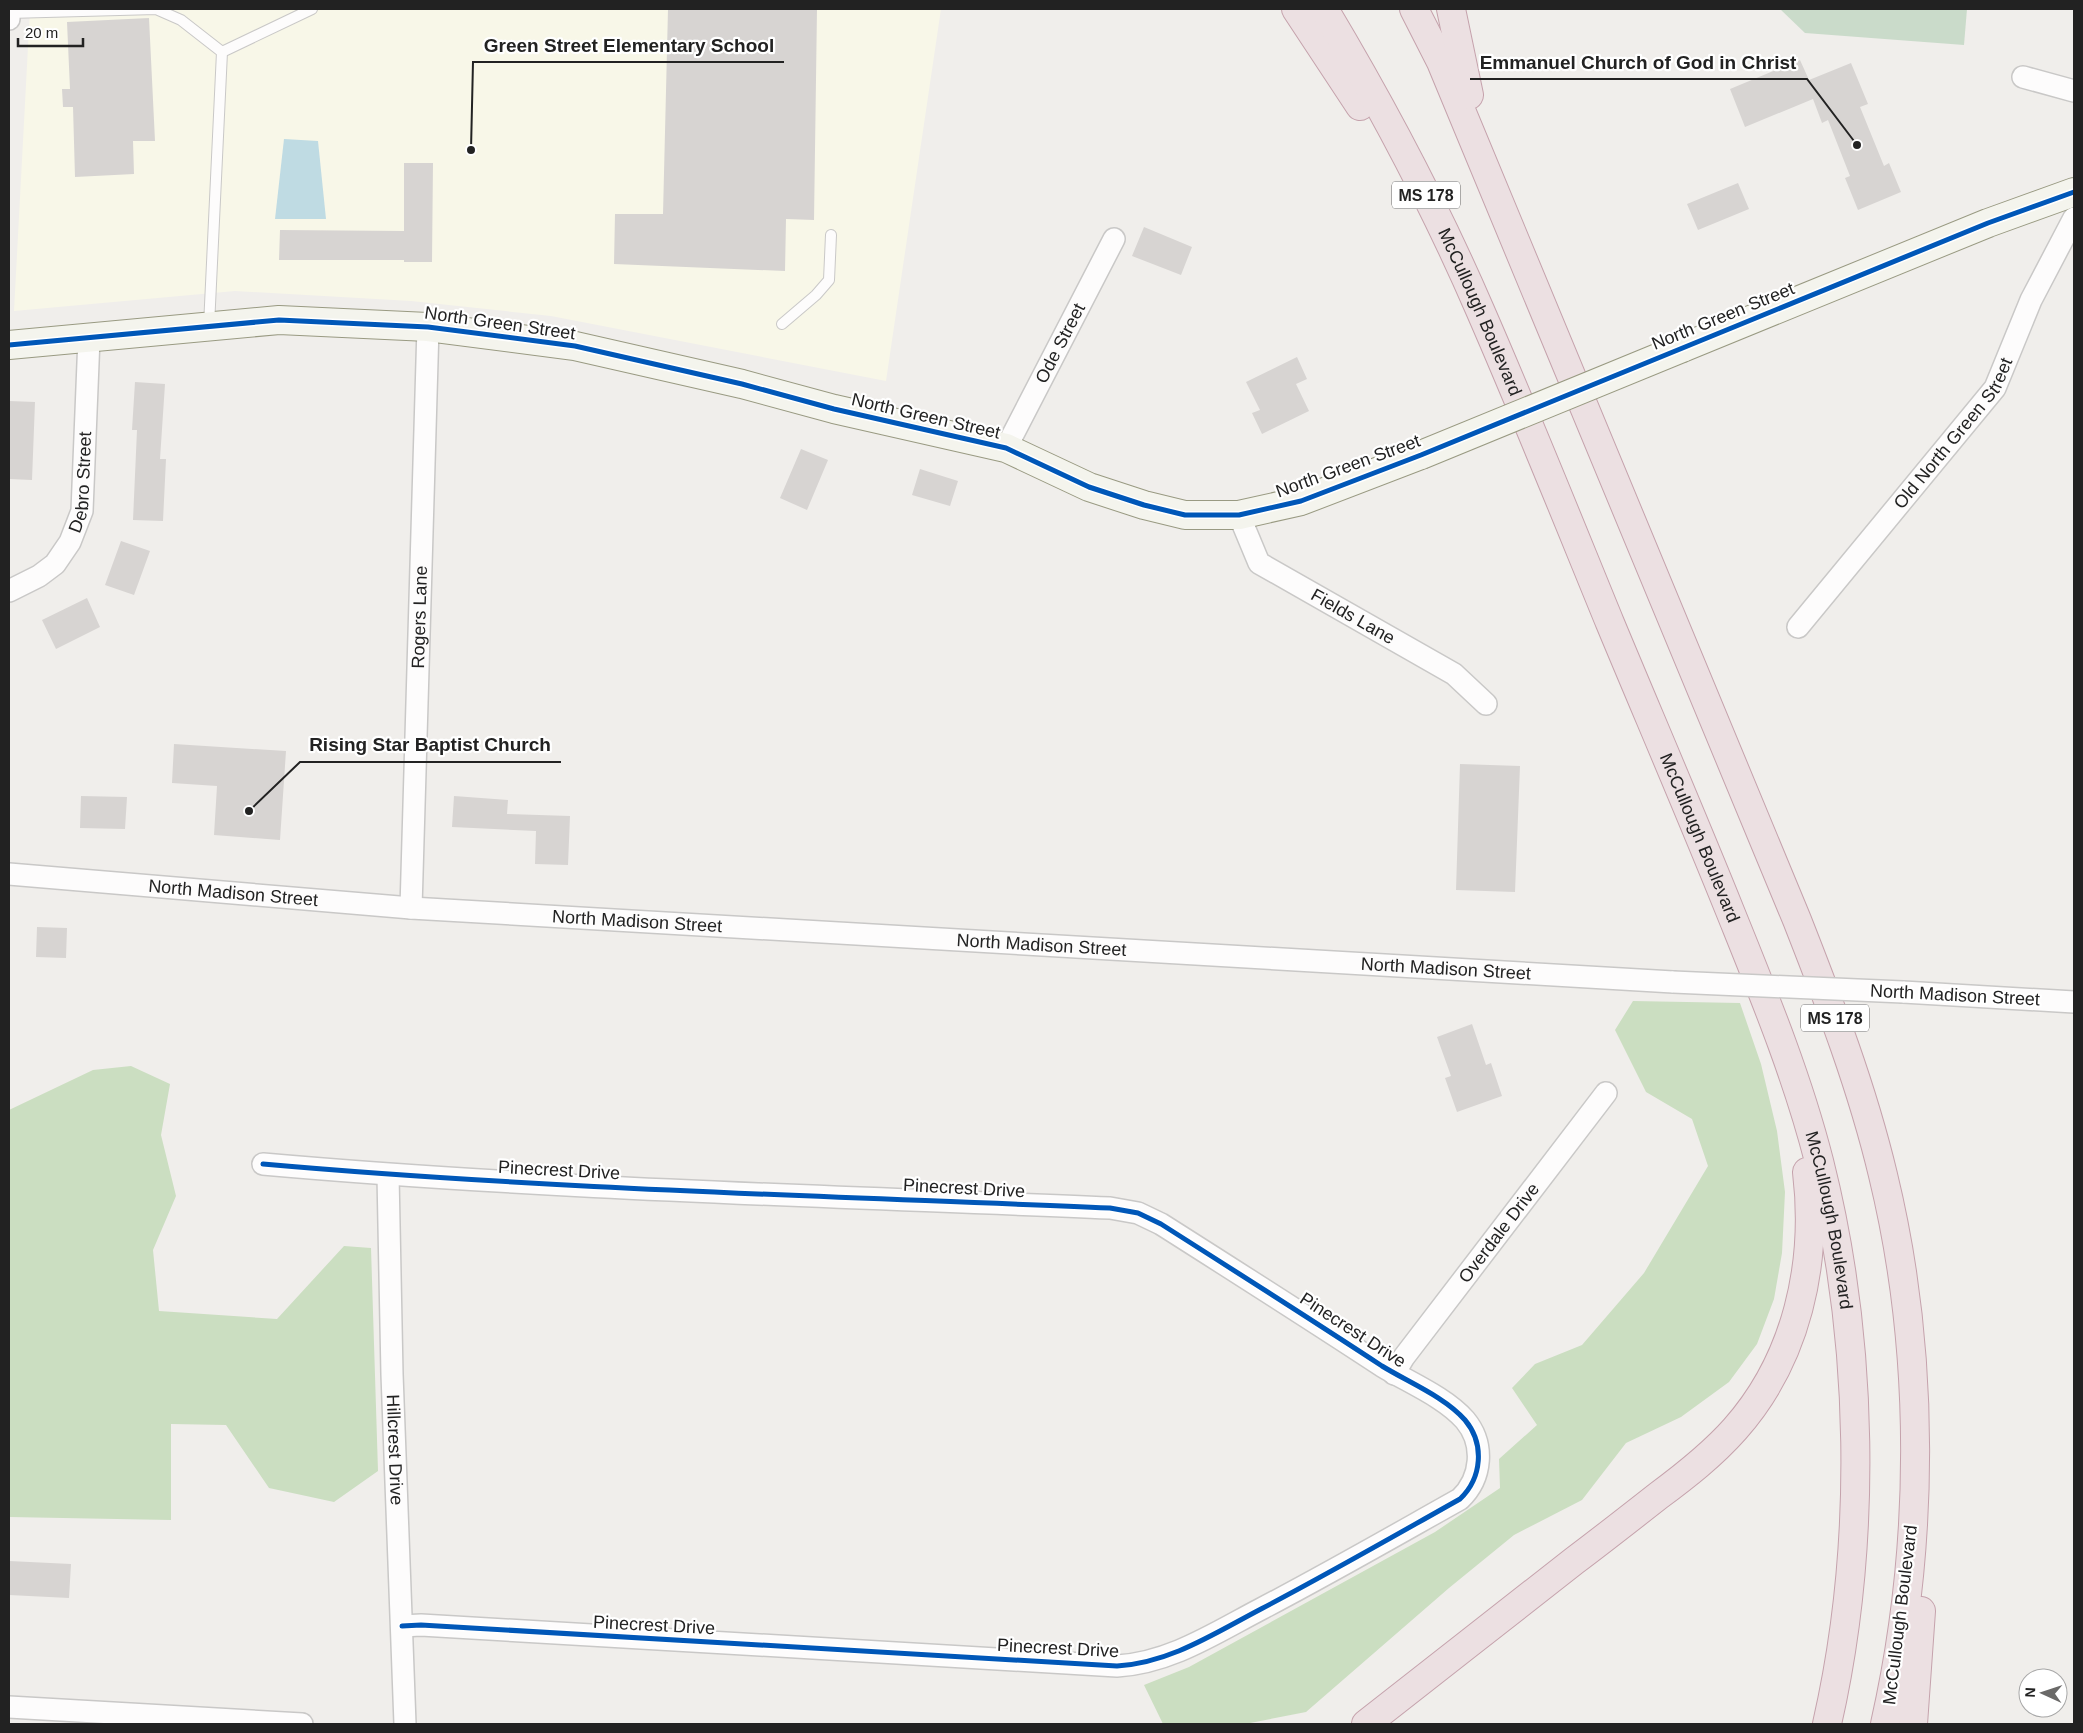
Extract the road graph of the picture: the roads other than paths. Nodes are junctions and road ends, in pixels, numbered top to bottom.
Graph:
1 (9, 9) edge
2 (312, 9) edge
3 (1296, 9) edge
4 (1324, 9) edge
5 (1414, 9) edge
6 (1451, 9) edge
7 (9, 13) edge
8 (9, 19) edge
9 (222, 52) junction
10 (2022, 77) dead end
11 (2074, 90) edge
12 (1486, 168) junction
13 (2074, 192) edge
14 (2074, 218) edge
15 (831, 235) dead end
16 (1114, 239) dead end
17 (1480, 309) junction
18 (782, 324) dead end
19 (428, 326) junction
20 (210, 327) junction
21 (89, 338) junction
22 (9, 345) edge
23 (1006, 448) junction
24 (1239, 515) junction
25 (9, 591) edge
26 (1798, 627) dead end
27 (1486, 704) dead end
28 (9, 874) edge
29 (411, 908) junction
30 (2074, 1002) edge
31 (1796, 1084) junction
32 (1606, 1093) dead end
33 (263, 1164) dead end
34 (388, 1175) junction
35 (1394, 1374) junction
36 (1915, 1446) junction
37 (402, 1626) junction
38 (9, 1707) edge
39 (302, 1724) edge
40 (405, 1724) edge
41 (1366, 1724) edge
42 (1828, 1724) edge
43 (1885, 1724) edge
44 (1913, 1724) edge

1 - 7 street
2 - 9 lane
3 - 17 highway
4 - 17 highway, McCullough Boulevard / MS 178
5 - 12 highway, McCullough Boulevard / MS 178
6 - 12 highway
7 - 8 street
7 - 9 lane
9 - 20 lane
10 - 11 street
12 - 36 highway, McCullough Boulevard / MS 178
13 - 24 street, North Green Street, bridge
14 - 26 street, Old North Green Street
15 - 18 lane
16 - 23 street, Ode Street
17 - 31 highway, McCullough Boulevard / MS 178
19 - 20 street, North Green Street
19 - 23 street, North Green Street
19 - 29 street, Rogers Lane
20 - 21 street, North Green Street
21 - 22 street, North Green Street
21 - 25 street, Debro Street
23 - 24 street, North Green Street
24 - 27 street, Fields Lane
28 - 29 street, North Madison Street
29 - 30 street, North Madison Street, bridge
31 - 41 highway
31 - 42 highway, McCullough Boulevard / MS 178
32 - 35 street, Overdale Drive
33 - 34 street, Pinecrest Drive
34 - 35 street, Pinecrest Drive
34 - 37 street, Hillcrest Drive
35 - 37 street, Pinecrest Drive
36 - 43 highway, McCullough Boulevard / MS 178
36 - 44 highway
37 - 40 street, Hillcrest Drive
38 - 39 street

